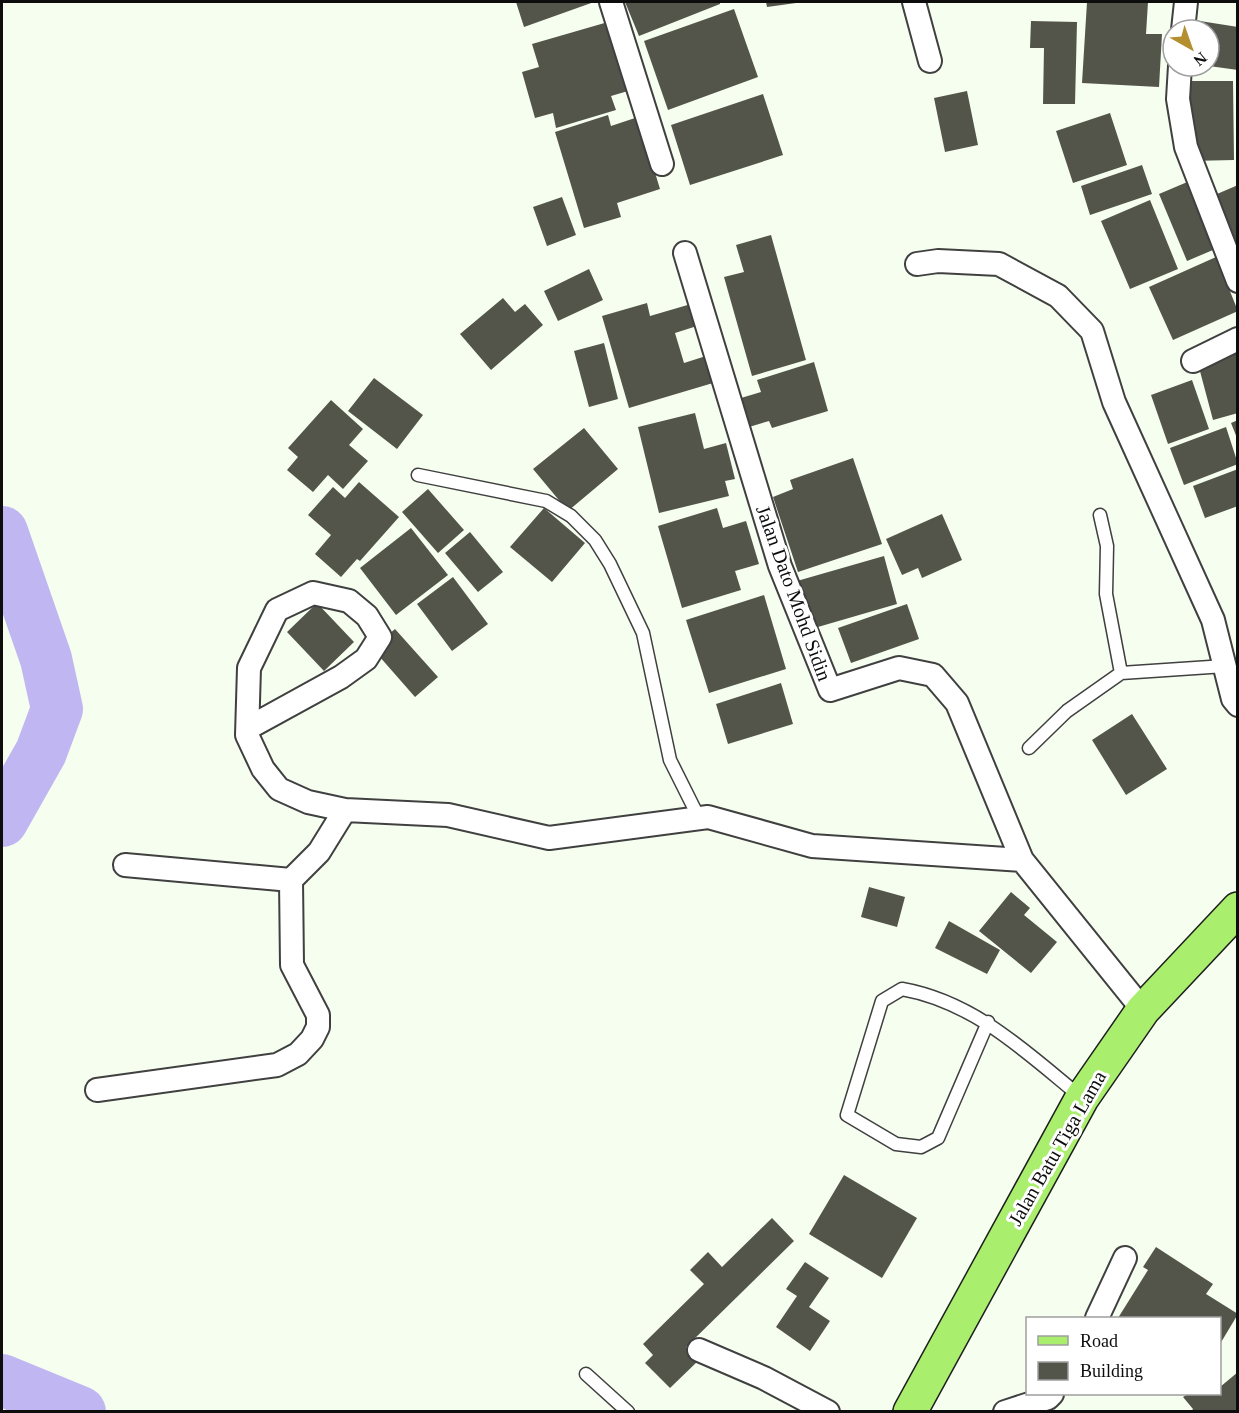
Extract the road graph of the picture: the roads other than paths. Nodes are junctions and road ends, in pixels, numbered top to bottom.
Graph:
1 (611, 2) edge
2 (914, 2) edge
3 (1186, 2) edge
4 (1184, 18) edge
5 (930, 61) dead end
6 (1179, 78) edge
7 (662, 164) dead end
8 (685, 253) dead end
9 (917, 264) dead end
10 (1238, 281) edge
11 (1238, 339) edge
12 (1193, 361) dead end
13 (418, 475) dead end
14 (1100, 515) dead end
15 (1225, 666) junction
16 (1121, 673) junction
17 (1238, 705) edge
18 (248, 728) junction
19 (1029, 748) dead end
20 (345, 810) junction
21 (699, 818) junction
22 (1022, 860) junction
23 (125, 865) dead end
24 (291, 880) junction
25 (1238, 909) edge
26 (1143, 1010) junction
27 (988, 1022) junction
28 (97, 1090) dead end
29 (1082, 1098) junction
30 (1125, 1258) dead end
31 (1097, 1317) edge
32 (699, 1350) dead end
33 (586, 1374) dead end
34 (1051, 1395) edge
35 (628, 1412) edge
36 (828, 1412) edge
37 (910, 1412) edge
38 (1005, 1412) edge

1 - 7 street
2 - 5 street
3 - 4 street
6 - 10 street
8 - 22 street, Jalan Dato Mohd Sidin
9 - 15 street
11 - 12 street
13 - 21 lane
14 - 16 lane
15 - 16 lane
15 - 17 street
16 - 19 lane
18 - 18 street
18 - 20 street
20 - 21 street
20 - 24 street
21 - 22 street
22 - 26 street, Jalan Dato Mohd Sidin
23 - 24 street
24 - 28 street
25 - 26 main road, Jalan Batu Tiga Lama
26 - 29 main road, Jalan Batu Tiga Lama
27 - 27 lane
27 - 29 lane
29 - 37 main road, Jalan Batu Tiga Lama
30 - 31 street
32 - 36 street
33 - 35 lane
34 - 38 street

